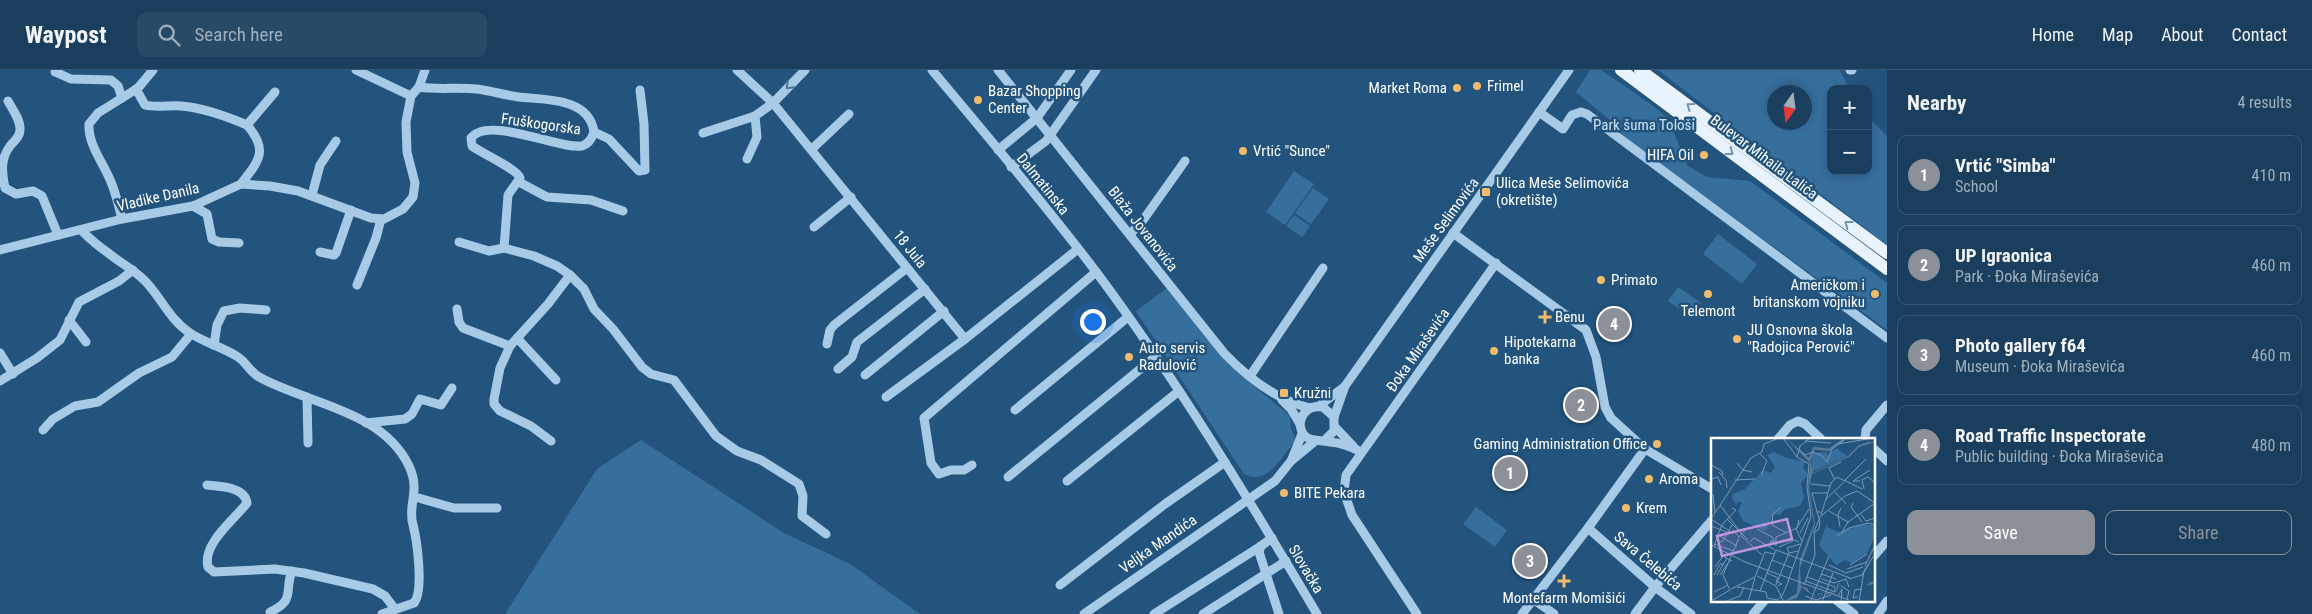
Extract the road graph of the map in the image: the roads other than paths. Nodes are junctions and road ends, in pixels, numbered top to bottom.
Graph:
1 (153, 70) edge
2 (356, 70) edge
3 (425, 70) edge
4 (737, 70) edge
5 (805, 70) edge
6 (932, 70) edge
7 (998, 70) edge
8 (1070, 70) edge
9 (1096, 70) edge
10 (1569, 70) edge
11 (1621, 70) edge
12 (1640, 70) edge
13 (55, 72) dead end
14 (419, 87) junction
15 (136, 89) junction
16 (640, 90) dead end
17 (275, 92) dead end
18 (411, 96) junction
19 (122, 98) junction
20 (8, 101) dead end
21 (773, 103) junction
22 (1539, 112) junction
23 (849, 114) dead end
24 (755, 116) junction
25 (1037, 118) junction
26 (247, 126) junction
27 (594, 132) junction
28 (702, 133) dead end
29 (1051, 135) junction
30 (336, 141) dead end
31 (812, 149) junction
32 (998, 150) junction
33 (747, 159) dead end
34 (1186, 161) dead end
35 (1011, 167) junction
36 (519, 182) junction
37 (241, 184) junction
38 (312, 195) junction
39 (851, 197) junction
40 (192, 206) junction
41 (351, 210) junction
42 (622, 211) dead end
43 (122, 219) junction
44 (380, 219) junction
45 (814, 227) dead end
46 (81, 230) junction
47 (1453, 233) junction
48 (1130, 234) junction
49 (58, 235) junction
50 (459, 242) dead end
51 (240, 243) dead end
52 (504, 248) junction
53 (1078, 249) junction
54 (0, 250) edge
55 (320, 252) dead end
56 (1887, 254) edge
57 (1496, 263) junction
58 (908, 268) junction
59 (1323, 268) dead end
60 (1887, 269) edge
61 (133, 270) junction
62 (1096, 272) junction
63 (570, 275) junction
64 (357, 285) dead end
65 (925, 289) junction
66 (457, 309) dead end
67 (266, 310) dead end
68 (944, 311) junction
69 (1128, 317) junction
70 (69, 320) junction
71 (191, 334) junction
72 (517, 338) junction
73 (1887, 338) edge
74 (965, 339) junction
75 (86, 342) dead end
76 (827, 344) dead end
77 (214, 345) junction
78 (510, 346) junction
79 (0, 353) edge
80 (1155, 357) junction
81 (838, 369) dead end
82 (13, 374) junction
83 (864, 375) dead end
84 (1250, 376) junction
85 (556, 380) dead end
86 (0, 381) edge
87 (1345, 386) junction
88 (452, 388) dead end
89 (1179, 391) junction
90 (1276, 394) junction
91 (307, 397) junction
92 (886, 397) dead end
93 (1887, 405) edge
94 (1314, 407) junction
95 (1015, 410) dead end
96 (1334, 416) junction
97 (366, 423) junction
98 (1300, 424) junction
99 (1335, 427) junction
100 (43, 430) dead end
101 (1302, 434) junction
102 (1779, 438) edge
103 (1819, 438) edge
104 (1865, 438) edge
105 (1324, 441) junction
106 (551, 442) dead end
107 (1314, 442) junction
108 (308, 443) dead end
109 (1645, 449) junction
110 (1874, 449) edge
111 (1359, 451) junction
112 (1291, 461) junction
113 (1887, 461) edge
114 (1225, 462) junction
115 (972, 465) dead end
116 (1008, 477) dead end
117 (1067, 481) dead end
118 (207, 485) dead end
119 (1711, 488) edge
120 (415, 497) junction
121 (1248, 497) junction
122 (497, 508) dead end
123 (1711, 521) edge
124 (1588, 528) junction
125 (826, 534) dead end
126 (1272, 538) junction
127 (1887, 540) edge
128 (1261, 546) junction
129 (1874, 557) edge
130 (1286, 561) junction
131 (292, 571) junction
132 (1265, 575) junction
133 (1060, 585) dead end
134 (1655, 587) junction
135 (1533, 599) junction
136 (1887, 601) edge
137 (1763, 602) edge
138 (1838, 602) edge
139 (396, 609) junction
140 (270, 612) dead end
141 (1277, 613) edge
142 (382, 614) edge
143 (1084, 614) edge
144 (1154, 614) edge
145 (1203, 614) edge
146 (1317, 614) edge
147 (1417, 614) edge
148 (1522, 614) edge
149 (1554, 614) edge
150 (1635, 614) edge
151 (1691, 614) edge
152 (1753, 614) edge
153 (1854, 614) edge
154 (1878, 614) edge

1 - 15 street
2 - 18 street
3 - 14 street
4 - 21 street, 18 Jula
5 -> 21 street
6 - 32 street, Dalmatinska
7 - 25 street, Blaža Jovanovića
8 - 25 street
9 - 29 street
10 - 22 street, Meše Selimovića
11 -> 60 main road, Bulevar Mihaila Lalića
56 -> 12 main road, Bulevar Mihaila Lalića
13 - 19 street
14 - 18 street
14 - 27 street, Fruškogorska
15 - 19 street
15 - 26 street
16 - 27 street
17 - 26 street
18 - 44 street
19 - 43 street
20 - 49 street
21 - 24 street
21 - 31 street, 18 Jula
22 - 47 street, Meše Selimovića
22 - 73 street
23 - 31 street
24 - 28 street
24 - 33 street
25 - 29 street, Blaža Jovanovića
25 - 32 street
26 - 37 street
27 - 36 street, Fruškogorska
29 - 35 street
29 - 48 street, Blaža Jovanovića
30 - 38 street
31 - 39 street, 18 Jula
32 - 35 street, Dalmatinska
34 - 48 street
35 - 53 street, Dalmatinska
36 - 42 street
36 - 52 street
37 - 38 street
37 - 40 street, Vladike Danila
38 - 41 street
39 - 45 street
39 - 58 street, 18 Jula
40 - 43 street, Vladike Danila
40 - 51 street
41 - 44 street
41 - 55 street
43 - 46 street, Vladike Danila
44 - 64 street
46 - 49 street, Vladike Danila
46 - 61 street
47 - 57 street
47 - 87 street, Meše Selimovića
48 - 84 street, Blaža Jovanovića
49 - 54 street, Vladike Danila
50 - 52 street
52 - 63 street
53 - 62 street, Dalmatinska
53 - 74 street
57 - 109 street
57 - 111 street, Đoka Miraševića
58 - 65 street, 18 Jula
58 - 76 street
59 - 84 street
61 - 70 street
61 - 71 street
62 - 69 street, Dalmatinska
62 - 115 street
63 - 72 street
63 - 125 street
65 - 68 street, 18 Jula
65 - 81 street
66 - 78 street
67 - 77 street
68 - 74 street, 18 Jula
68 - 83 street
69 - 80 street, Dalmatinska
69 - 95 street
70 - 75 street
70 - 82 street
71 - 77 street
71 - 100 street
72 - 78 street
72 - 85 street
74 - 92 street
77 - 91 street
78 - 106 street
79 - 82 street
80 - 89 street, Dalmatinska
80 - 116 street
82 - 86 street
84 - 90 street, Blaža Jovanovića
87 - 94 street, Meše Selimovića
87 - 96 street, Meše Selimovića
88 - 97 street
89 - 114 street, Dalmatinska
89 - 117 street
90 - 94 street, Blaža Jovanovića
90 - 98 street, Blaža Jovanovića
91 - 97 street
91 - 108 street
93 - 104 street
94 - 96 street
94 - 98 street
96 - 99 street
97 - 120 street
98 - 101 street
99 - 105 street
99 - 111 street
101 - 107 street
101 - 112 street
102 - 103 street
105 - 107 street
105 - 111 street
107 - 112 street
109 - 119 street
109 - 124 street
110 - 113 street
111 - 147 street, Đoka Miraševića
112 - 121 street, Veljka Mandića
114 - 121 street, Dalmatinska
114 - 133 street
118 - 131 street
120 - 122 street
120 - 139 street
121 - 126 street, Dalmatinska
121 - 143 street, Veljka Mandića
123 - 134 street
124 - 134 street, Sava Čelebića
124 - 135 street
126 - 128 street
126 - 130 street, Slovačka
127 - 129 street
128 - 132 street
128 - 144 street
130 - 132 street
130 - 146 street, Slovačka
131 - 139 street
131 - 140 street
132 - 141 street
132 - 145 street
134 - 150 street
134 - 151 street, Sava Čelebića
135 - 148 street
135 - 149 street
136 - 154 street
137 - 152 street
138 - 153 street
139 - 142 street

